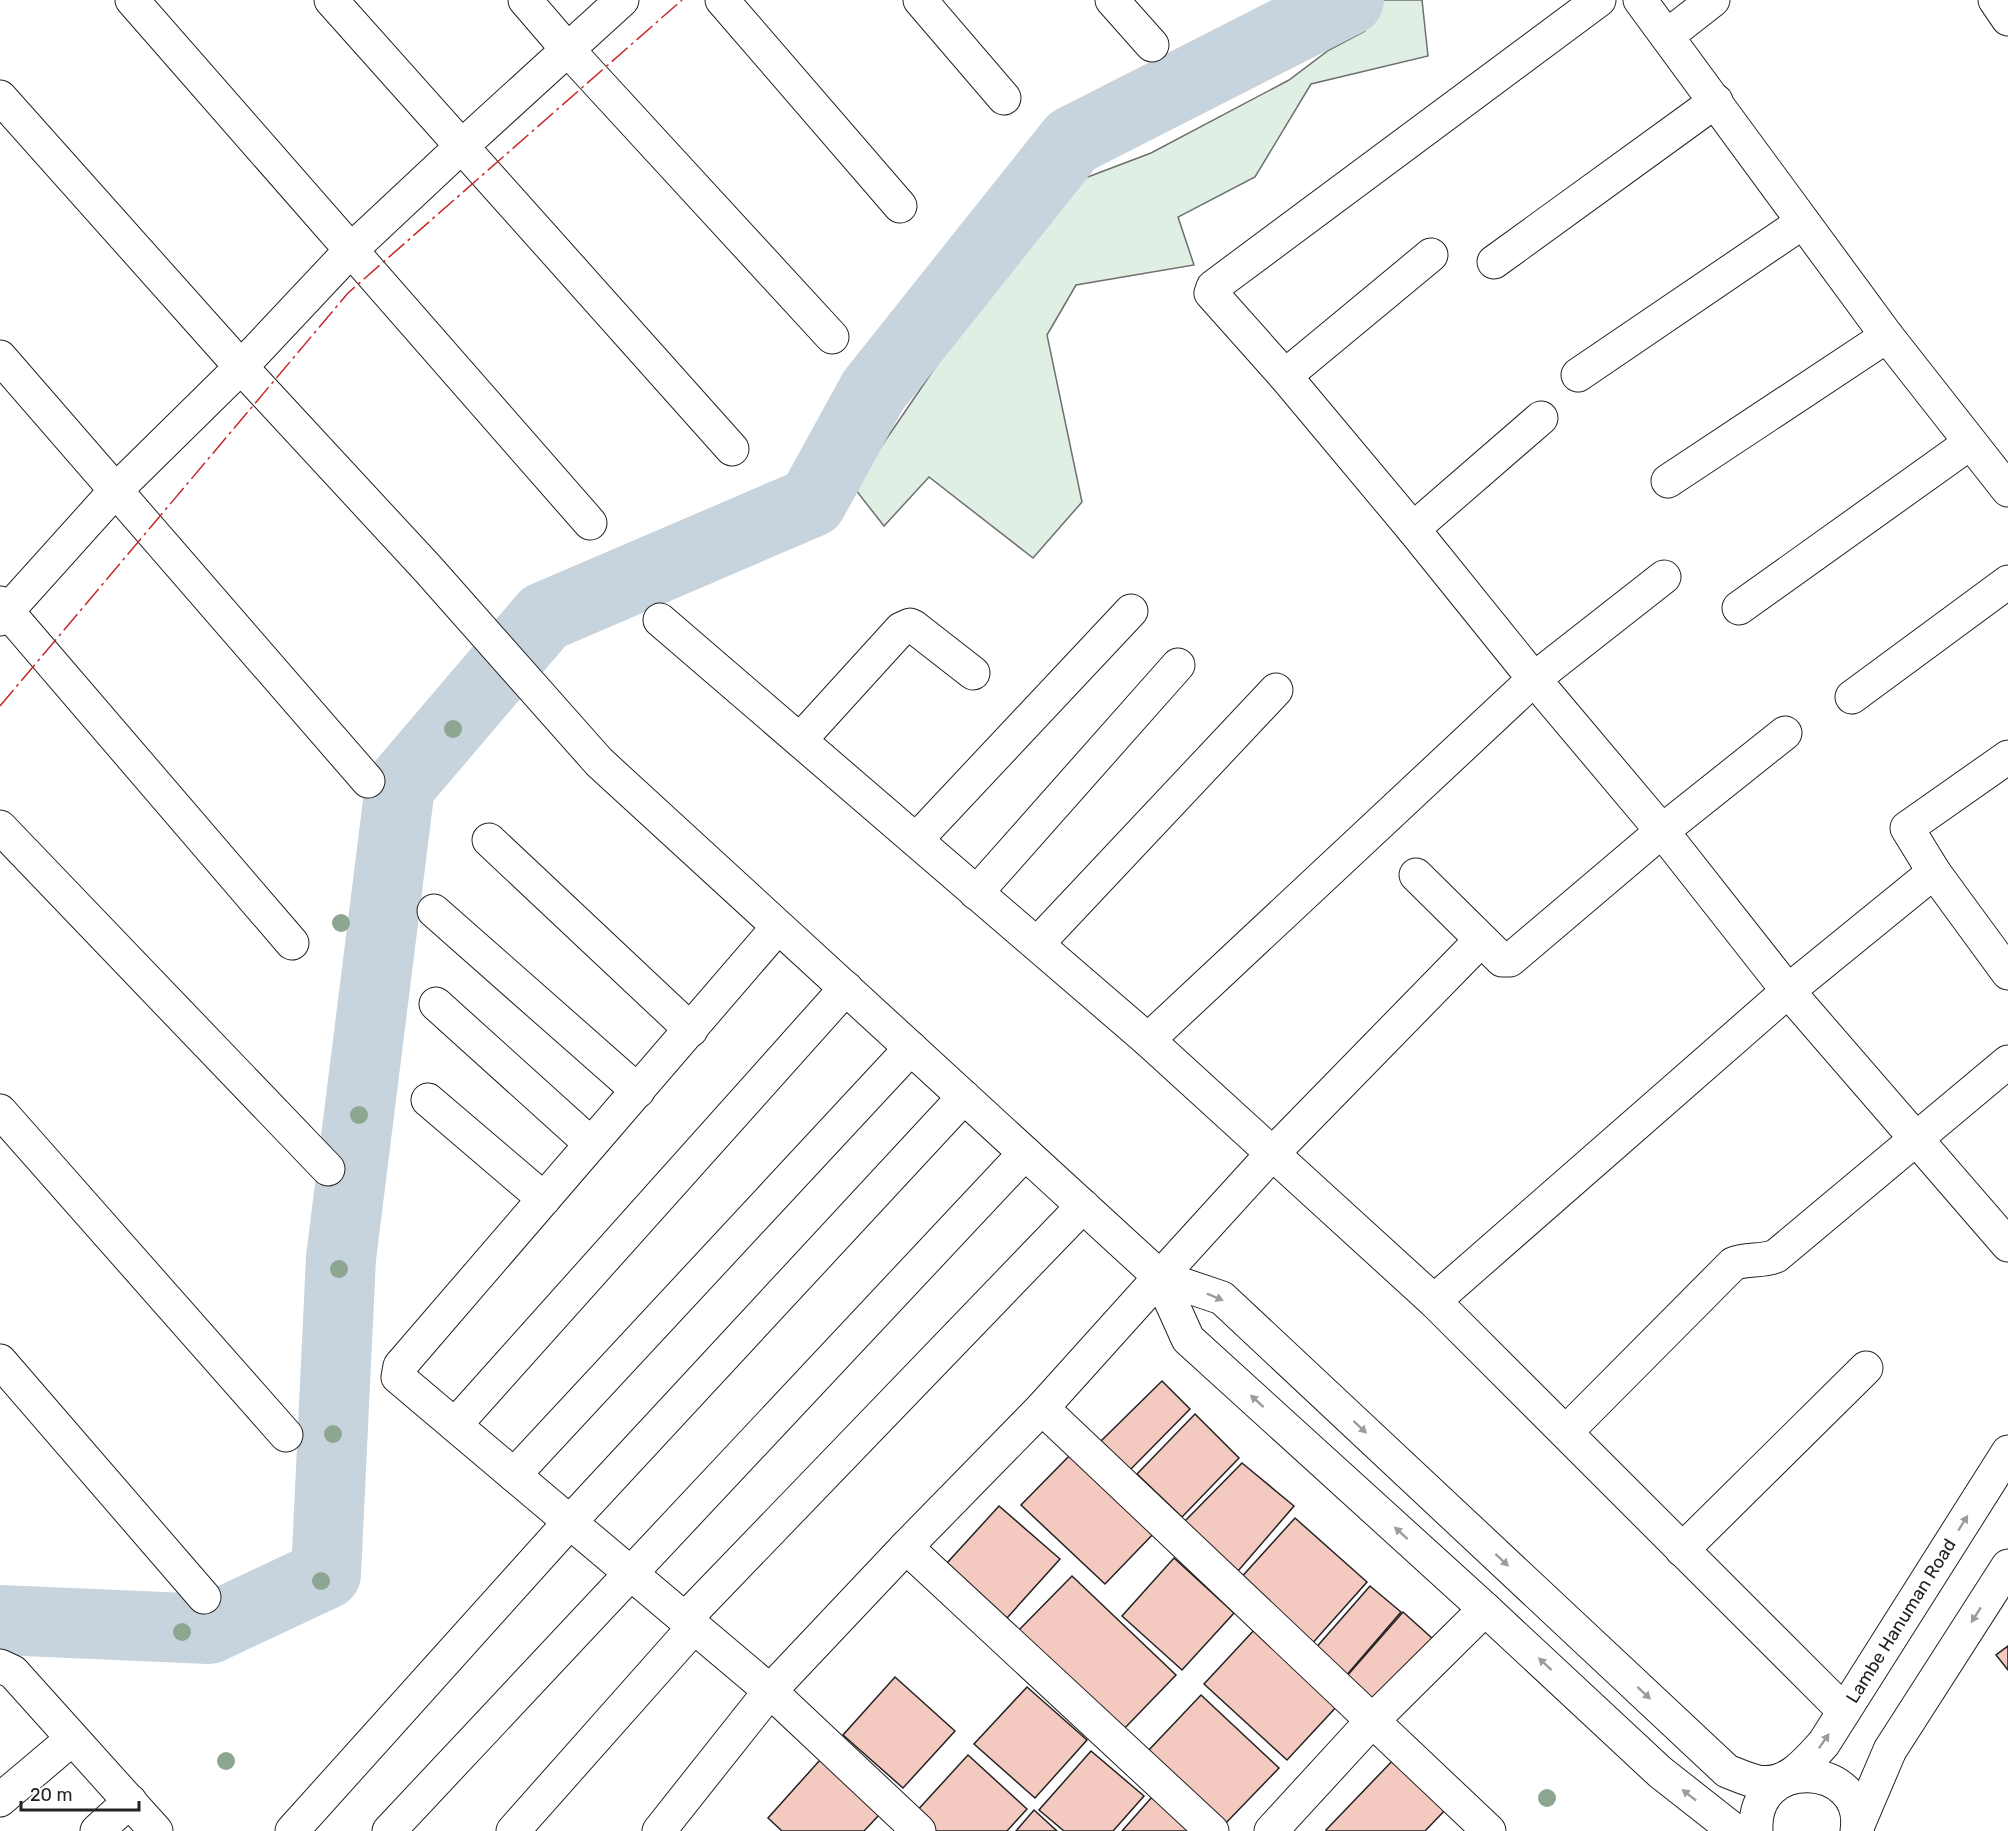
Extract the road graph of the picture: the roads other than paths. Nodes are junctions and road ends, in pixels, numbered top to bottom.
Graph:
1 (132, 0) edge
2 (331, 0) edge
3 (525, 0) edge
4 (622, 0) edge
5 (722, 0) edge
6 (920, 0) edge
7 (1112, 0) edge
8 (1599, 0) edge
9 (1641, 0) edge
10 (1713, 0) edge
11 (1995, 0) edge
12 (2008, 19) edge
13 (1667, 36) junction
14 (1152, 45) dead end
15 (568, 50) junction
16 (0, 97) edge
17 (1004, 98) dead end
18 (1716, 101) junction
19 (462, 146) junction
20 (900, 206) dead end
21 (1803, 222) junction
22 (351, 250) junction
23 (1431, 255) dead end
24 (1494, 262) dead end
25 (1887, 336) junction
26 (832, 337) dead end
27 (0, 357) edge
28 (241, 367) junction
29 (1578, 375) dead end
30 (1285, 376) junction
31 (1542, 418) dead end
32 (1970, 443) junction
33 (732, 449) dead end
34 (1668, 481) dead end
35 (116, 490) junction
36 (2008, 490) edge
37 (590, 523) dead end
38 (1413, 529) junction
39 (1664, 577) dead end
40 (2008, 582) edge
41 (1739, 608) dead end
42 (1131, 610) dead end
43 (2, 611) edge
44 (660, 620) dead end
45 (1178, 665) dead end
46 (973, 673) dead end
47 (1534, 679) junction
48 (1276, 690) dead end
49 (1852, 697) dead end
50 (1785, 733) dead end
51 (800, 740) junction
52 (2008, 757) edge
53 (368, 781) dead end
54 (0, 827) edge
55 (1662, 831) junction
56 (489, 840) dead end
57 (916, 840) junction
58 (1934, 872) junction
59 (1416, 875) dead end
60 (976, 893) junction
61 (434, 911) dead end
62 (778, 927) junction
63 (1998, 939) edge
64 (1481, 940) junction
65 (292, 943) dead end
66 (1037, 944) junction
67 (2008, 973) edge
68 (846, 988) junction
69 (1788, 991) junction
70 (436, 1004) dead end
71 (691, 1030) junction
72 (1148, 1040) junction
73 (911, 1048) junction
74 (2008, 1062) edge
75 (638, 1091) junction
76 (964, 1097) junction
77 (428, 1100) dead end
78 (0, 1111) edge
79 (1915, 1138) junction
80 (591, 1144) junction
81 (1025, 1153) junction
82 (1272, 1154) junction
83 (328, 1169) dead end
84 (544, 1199) junction
85 (1083, 1206) junction
86 (2008, 1245) edge
87 (1160, 1277) junction
88 (1434, 1301) junction
89 (0, 1361) edge
90 (1866, 1368) dead end
91 (1042, 1408) junction
92 (455, 1425) junction
93 (1566, 1432) junction
94 (286, 1435) dead end
95 (2008, 1452) edge
96 (514, 1475) junction
97 (569, 1523) junction
98 (906, 1547) junction
99 (1682, 1550) junction
100 (2008, 1566) edge
101 (630, 1572) junction
102 (204, 1597) dead end
103 (1485, 1609) junction
104 (689, 1623) junction
105 (4, 1674) edge
106 (770, 1691) junction
107 (1844, 1711) junction
108 (1372, 1720) junction
109 (72, 1739) junction
110 (1782, 1780) junction
111 (0, 1800) edge
112 (130, 1801) junction
113 (1858, 1828) edge
114 (97, 1831) edge
115 (156, 1831) edge
116 (292, 1831) edge
117 (389, 1831) edge
118 (513, 1831) edge
119 (659, 1831) edge
120 (919, 1831) edge
121 (1212, 1831) edge
122 (1271, 1831) edge
123 (1489, 1831) edge
124 (1736, 1831) edge
125 (1756, 1831) edge

1 - 22 street
2 - 19 street
3 - 15 street
4 - 15 street
5 - 20 street
6 - 17 street
7 - 14 street
8 - 30 street
9 - 13 street
10 - 13 street
11 - 12 street
13 - 18 street
15 - 19 street
15 - 26 street
16 - 28 street
18 - 21 street
18 - 24 street
19 - 22 street
19 - 33 street
21 - 25 street
21 - 29 street
22 - 28 street
22 - 37 street
23 - 30 street
25 - 32 street
25 - 34 street
27 - 35 street
28 - 35 street
28 - 62 street
30 - 38 street
31 - 38 street
32 - 36 street
32 - 41 street
35 - 43 street
35 - 53 street
38 - 47 street
39 - 47 street
40 - 49 street
42 - 57 street
43 - 65 street
44 - 51 street
45 - 60 street
46 - 51 street
47 - 55 street
47 - 72 street
48 - 66 street
50 - 55 street
51 - 57 street
52 - 58 street
54 - 83 street
55 - 64 street
55 - 69 street
56 - 71 street
57 - 60 street
58 - 63 street
58 - 69 street
59 - 64 street
60 - 66 street
61 - 75 street
62 - 68 street
62 - 71 street
63 - 67 street
64 - 82 street
66 - 72 street
68 - 73 street
68 - 92 street
69 - 79 street
69 - 88 street
70 - 80 street
71 - 75 street
72 - 82 street
73 - 76 street
73 - 96 street
74 - 79 street
75 - 80 street
76 - 81 street
76 - 97 street
77 - 84 street
78 - 94 street
79 - 86 street
79 - 93 street
80 - 84 street
81 - 85 street
81 - 101 street
82 - 87 street
82 - 88 street
84 - 92 street
85 - 87 street
85 - 104 street
87 - 91 street
103 -> 87 street
87 -> 110 street
88 - 93 street
89 - 102 street
90 - 99 street
91 - 98 street
91 - 108 street
92 - 96 street
93 - 99 street
107 -> 95 street, Lambe Hanuman Road
96 - 97 street
97 - 101 street
97 - 116 street
98 - 106 street
98 - 121 street
99 - 107 street
100 -> 113 street
101 - 104 street
101 - 117 street
103 - 108 street
124 -> 103 street
104 - 106 street
104 - 118 street
105 - 109 street
106 - 119 street
106 - 120 street
110 -> 107 street, Lambe Hanuman Road
108 - 122 street
108 - 123 street
109 - 111 street
109 - 112 street
110 - 113 street
110 - 125 street, Lambe Hanuman Road
112 - 114 street
112 - 115 street

